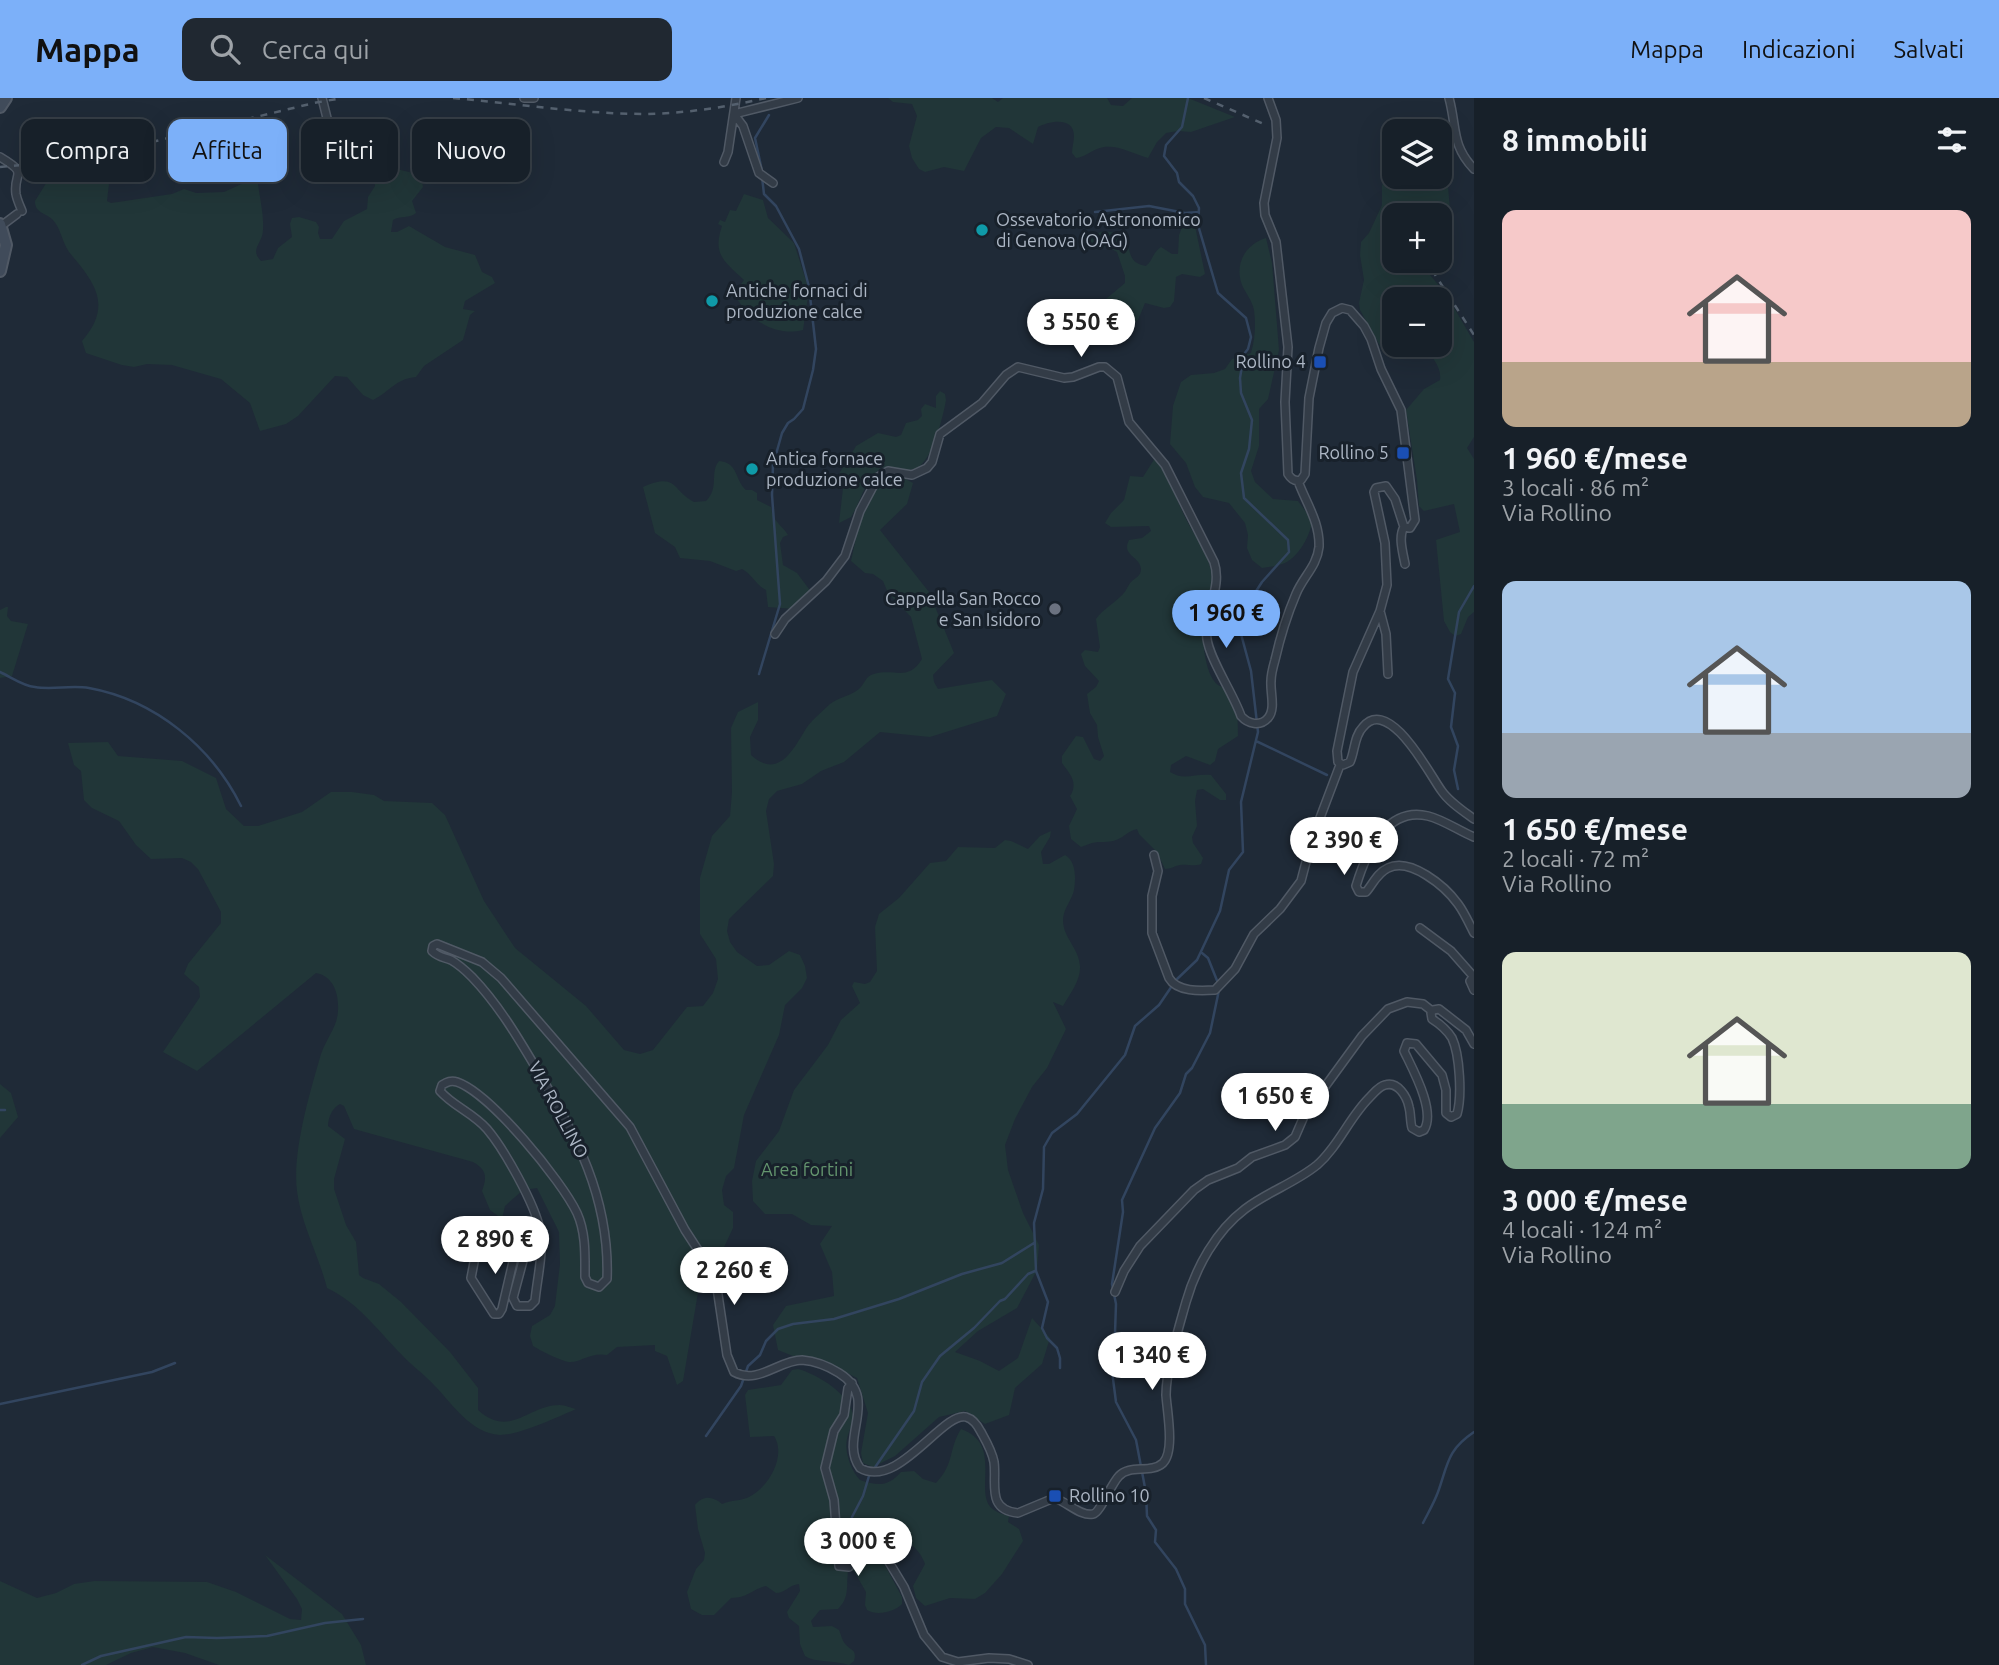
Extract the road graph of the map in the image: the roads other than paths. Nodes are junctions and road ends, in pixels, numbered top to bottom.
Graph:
1 (6, 98) edge
2 (322, 98) edge
3 (524, 98) edge
4 (534, 98) edge
5 (736, 98) edge
6 (798, 98) edge
7 (1268, 98) edge
8 (1448, 98) edge
9 (0, 107) edge
10 (734, 114) junction
11 (327, 119) edge
12 (0, 157) edge
13 (724, 162) dead end
14 (1474, 169) edge
15 (774, 183) dead end
16 (1, 225) edge
17 (0, 271) edge
18 (1298, 481) junction
19 (1404, 527) junction
20 (1405, 564) dead end
21 (1380, 611) junction
22 (775, 634) dead end
23 (1388, 674) dead end
24 (1340, 765) junction
25 (1474, 819) edge
26 (1474, 837) edge
27 (1154, 855) dead end
28 (1420, 928) dead end
29 (1474, 933) edge
30 (1474, 976) edge
31 (1474, 990) edge
32 (1432, 1011) junction
33 (1474, 1044) edge
34 (468, 1242) dead end
35 (1115, 1292) dead end
36 (852, 1383) junction
37 (1028, 1665) edge

1 - 9 street
2 - 11 street
3 - 4 street
5 - 10 street
6 - 10 street
7 - 18 street
8 - 14 street
10 - 13 street
10 - 15 street
12 - 16 street
16 - 17 street
18 - 19 street
18 - 22 street
19 - 20 street
19 - 21 street
21 - 23 street
21 - 24 street
24 - 25 street
24 - 27 street
26 - 29 street
28 - 30 street
30 - 31 street
32 - 33 street
32 - 35 street
32 - 36 street
34 - 36 street, VIA ROLLINO
36 - 37 street

